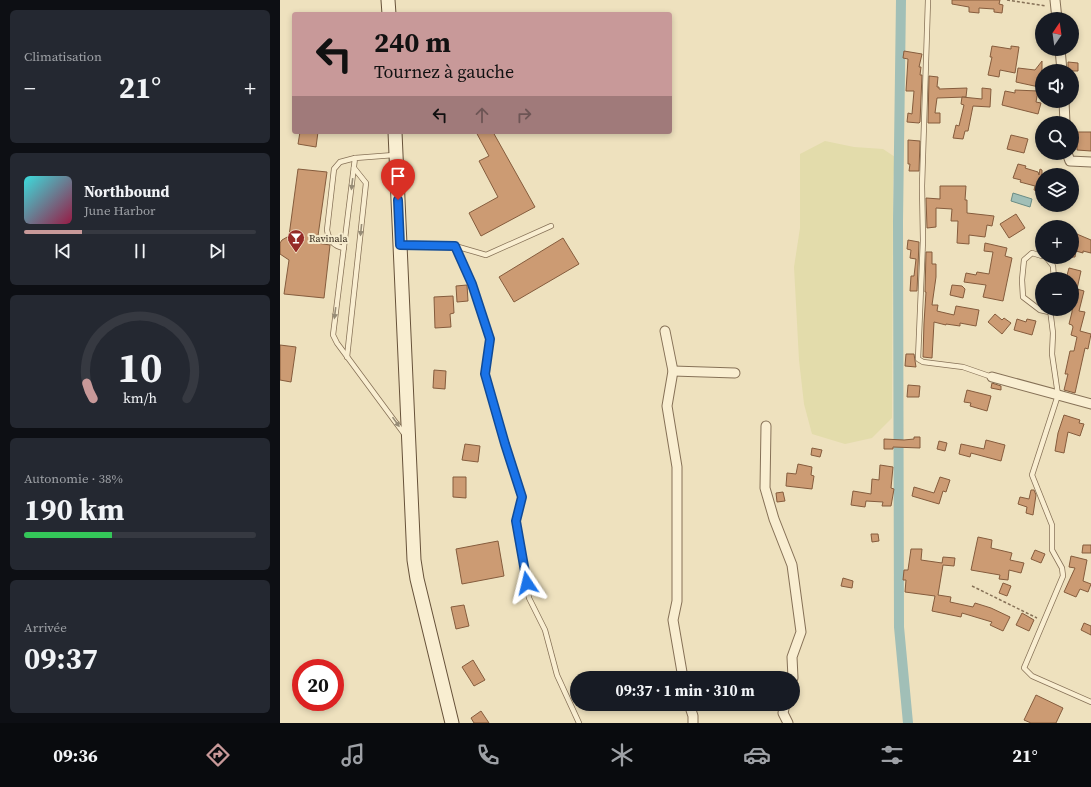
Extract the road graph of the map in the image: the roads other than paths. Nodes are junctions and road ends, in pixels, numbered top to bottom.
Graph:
1 (388, 0) edge
2 (928, 0) edge
3 (389, 12) edge
4 (395, 134) edge
5 (396, 155) junction
6 (355, 158) junction
7 (1070, 160) edge
8 (1091, 162) edge
9 (354, 168) junction
10 (551, 226) dead end
11 (400, 245) junction
12 (455, 246) junction
13 (344, 248) junction
14 (1035, 254) edge
15 (1035, 306) edge
16 (1050, 316) edge
17 (665, 331) dead end
18 (347, 356) junction
19 (673, 371) junction
20 (735, 373) dead end
21 (992, 377) joint
22 (1058, 395) junction
23 (1091, 404) edge
24 (766, 426) dead end
25 (410, 441) junction
26 (682, 671) edge
27 (793, 671) edge
28 (1091, 702) edge
29 (691, 711) edge
30 (783, 711) edge
31 (452, 723) edge
32 (579, 723) edge
33 (693, 723) edge
34 (788, 723) edge

1 - 3 main road
2 - 21 lane
4 - 5 main road
5 - 6 lane
5 - 11 main road
6 - 9 lane
6 - 13 lane
7 - 8 street
9 -> 13 lane
9 -> 18 lane
10 - 12 lane
11 - 12 lane
11 - 25 main road
12 - 32 lane
13 -> 18 lane
14 - 15 lane
16 - 22 lane
17 - 19 street
18 -> 25 lane
19 - 20 street
19 - 26 street
21 - 22 street
22 - 23 street
22 - 28 lane
24 - 27 street
25 - 31 main road
29 - 33 street
30 - 34 street

